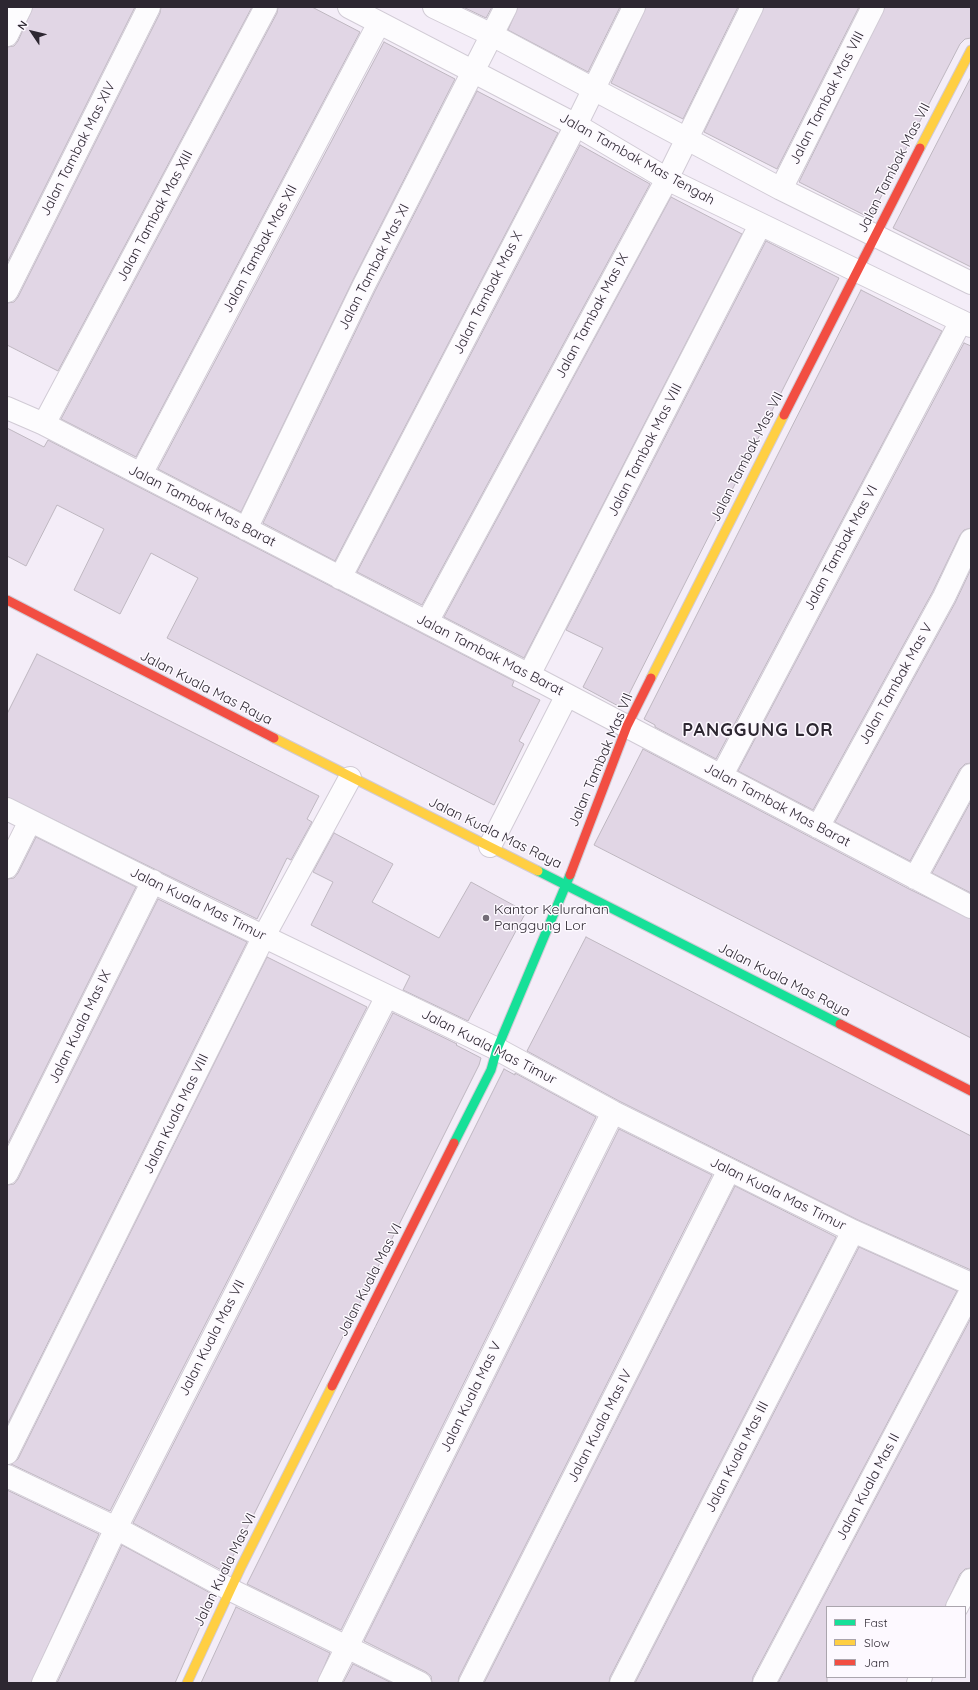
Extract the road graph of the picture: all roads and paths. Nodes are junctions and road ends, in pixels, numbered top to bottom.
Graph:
1 (22, 7) edge
2 (149, 7) edge
3 (266, 7) edge
4 (349, 7) edge
5 (434, 7) edge
6 (506, 7) edge
7 (634, 7) edge
8 (752, 7) edge
9 (873, 7) edge
10 (379, 23) junction
11 (7, 35) edge
12 (492, 35) junction
13 (971, 50) edge
14 (474, 72) junction
15 (592, 89) junction
16 (576, 124) junction
17 (686, 139) junction
18 (667, 179) junction
19 (781, 189) junction
20 (760, 224) junction
21 (876, 234) junction
22 (857, 270) junction
23 (971, 283) edge
24 (7, 291) edge
25 (966, 323) edge
26 (7, 408) edge
27 (44, 424) junction
28 (140, 474) junction
29 (246, 529) junction
30 (971, 540) edge
31 (340, 578) junction
32 (7, 600) edge
33 (427, 622) junction
34 (529, 675) junction
35 (567, 695) junction
36 (627, 726) junction
37 (722, 775) junction
38 (971, 775) edge
39 (350, 778) junction
40 (7, 810) edge
41 (30, 821) junction
42 (818, 827) junction
43 (490, 846) junction
44 (7, 867) edge
45 (914, 878) junction
46 (153, 881) junction
47 (566, 884) junction
48 (971, 906) edge
49 (264, 936) junction
50 (387, 996) junction
51 (497, 1049) junction
52 (971, 1091) edge
53 (613, 1112) junction
54 (729, 1170) junction
55 (7, 1174) edge
56 (853, 1231) junction
57 (971, 1284) edge
58 (971, 1291) edge
59 (7, 1453) edge
60 (7, 1476) edge
61 (116, 1528) junction
62 (971, 1580) edge
63 (231, 1590) junction
64 (958, 1606) edge
65 (347, 1646) junction
66 (43, 1683) edge
67 (187, 1683) edge
68 (329, 1683) edge
69 (420, 1683) edge
70 (470, 1683) edge
71 (621, 1683) edge
72 (764, 1683) edge

1 - 11 street
2 - 24 street, Jalan Tambak Mas XIV
3 - 27 street, Jalan Tambak Mas XIII
4 - 10 street, Jalan Tambak Mas Tengah
5 - 12 street
6 - 12 street, Jalan Tambak Mas XI
7 - 15 street, Jalan Tambak Mas X
8 - 17 street, Jalan Tambak Mas IX
9 - 19 street, Jalan Tambak Mas VIII
10 - 14 street, Jalan Tambak Mas Tengah
10 - 28 street, Jalan Tambak Mas XII
12 - 14 street, Jalan Tambak Mas XI
12 - 15 street
13 - 21 street, Jalan Tambak Mas VII
14 - 16 street, Jalan Tambak Mas Tengah
14 - 29 street, Jalan Tambak Mas XI
15 - 16 street, Jalan Tambak Mas X
15 - 17 street
16 - 18 street, Jalan Tambak Mas Tengah
16 - 31 street, Jalan Tambak Mas X
17 - 18 street, Jalan Tambak Mas IX
17 - 19 street
18 - 20 street, Jalan Tambak Mas Tengah
18 - 33 street, Jalan Tambak Mas IX
19 - 21 street
20 - 22 street, Jalan Tambak Mas Tengah
20 - 34 street, Jalan Tambak Mas VIII
21 - 22 street, Jalan Tambak Mas VII
21 - 23 street
22 - 25 street, Jalan Tambak Mas Tengah
22 - 36 street, Jalan Tambak Mas VII
25 - 37 street, Jalan Tambak Mas VI
26 - 27 street, Jalan Tambak Mas Barat
27 - 28 street, Jalan Tambak Mas Barat
28 - 29 street, Jalan Tambak Mas Barat
29 - 31 street, Jalan Tambak Mas Barat
30 - 42 street, Jalan Tambak Mas V
31 - 33 street, Jalan Tambak Mas Barat
32 - 39 street, Jalan Kuala Mas Raya
33 - 34 street, Jalan Tambak Mas Barat
34 - 35 street, Jalan Tambak Mas Barat
35 - 36 street, Jalan Tambak Mas Barat
35 - 43 street
36 - 37 street, Jalan Tambak Mas Barat
36 - 47 street, Jalan Tambak Mas VII
37 - 42 street, Jalan Tambak Mas Barat
38 - 45 street
39 - 43 street, Jalan Kuala Mas Raya
39 - 49 street, Jalan Kuala Mas VIII
40 - 41 street, Jalan Kuala Mas Timur
41 - 44 street
41 - 46 street, Jalan Kuala Mas Timur
42 - 45 street, Jalan Tambak Mas Barat
43 - 47 street, Jalan Kuala Mas Raya
45 - 48 street, Jalan Tambak Mas Barat
46 - 49 street, Jalan Kuala Mas Timur
46 - 55 street, Jalan Kuala Mas IX
47 - 51 street, Jalan Kuala Mas VI
47 - 52 street, Jalan Kuala Mas Raya
49 - 50 street, Jalan Kuala Mas Timur
49 - 59 street, Jalan Kuala Mas VIII
50 - 51 street, Jalan Kuala Mas Timur
50 - 61 street, Jalan Kuala Mas VII
51 - 53 street, Jalan Kuala Mas Timur
51 - 63 street, Jalan Kuala Mas VI
53 - 54 street, Jalan Kuala Mas Timur
53 - 65 street, Jalan Kuala Mas V
54 - 56 street, Jalan Kuala Mas Timur
54 - 70 street, Jalan Kuala Mas IV
56 - 57 street, Jalan Kuala Mas Timur
56 - 71 street, Jalan Kuala Mas III
58 - 72 street, Jalan Kuala Mas II
60 - 61 street
61 - 63 street
61 - 66 street, Jalan Kuala Mas VII
62 - 64 street
63 - 65 street
63 - 67 street, Jalan Kuala Mas VI
65 - 68 street, Jalan Kuala Mas V
65 - 69 street

